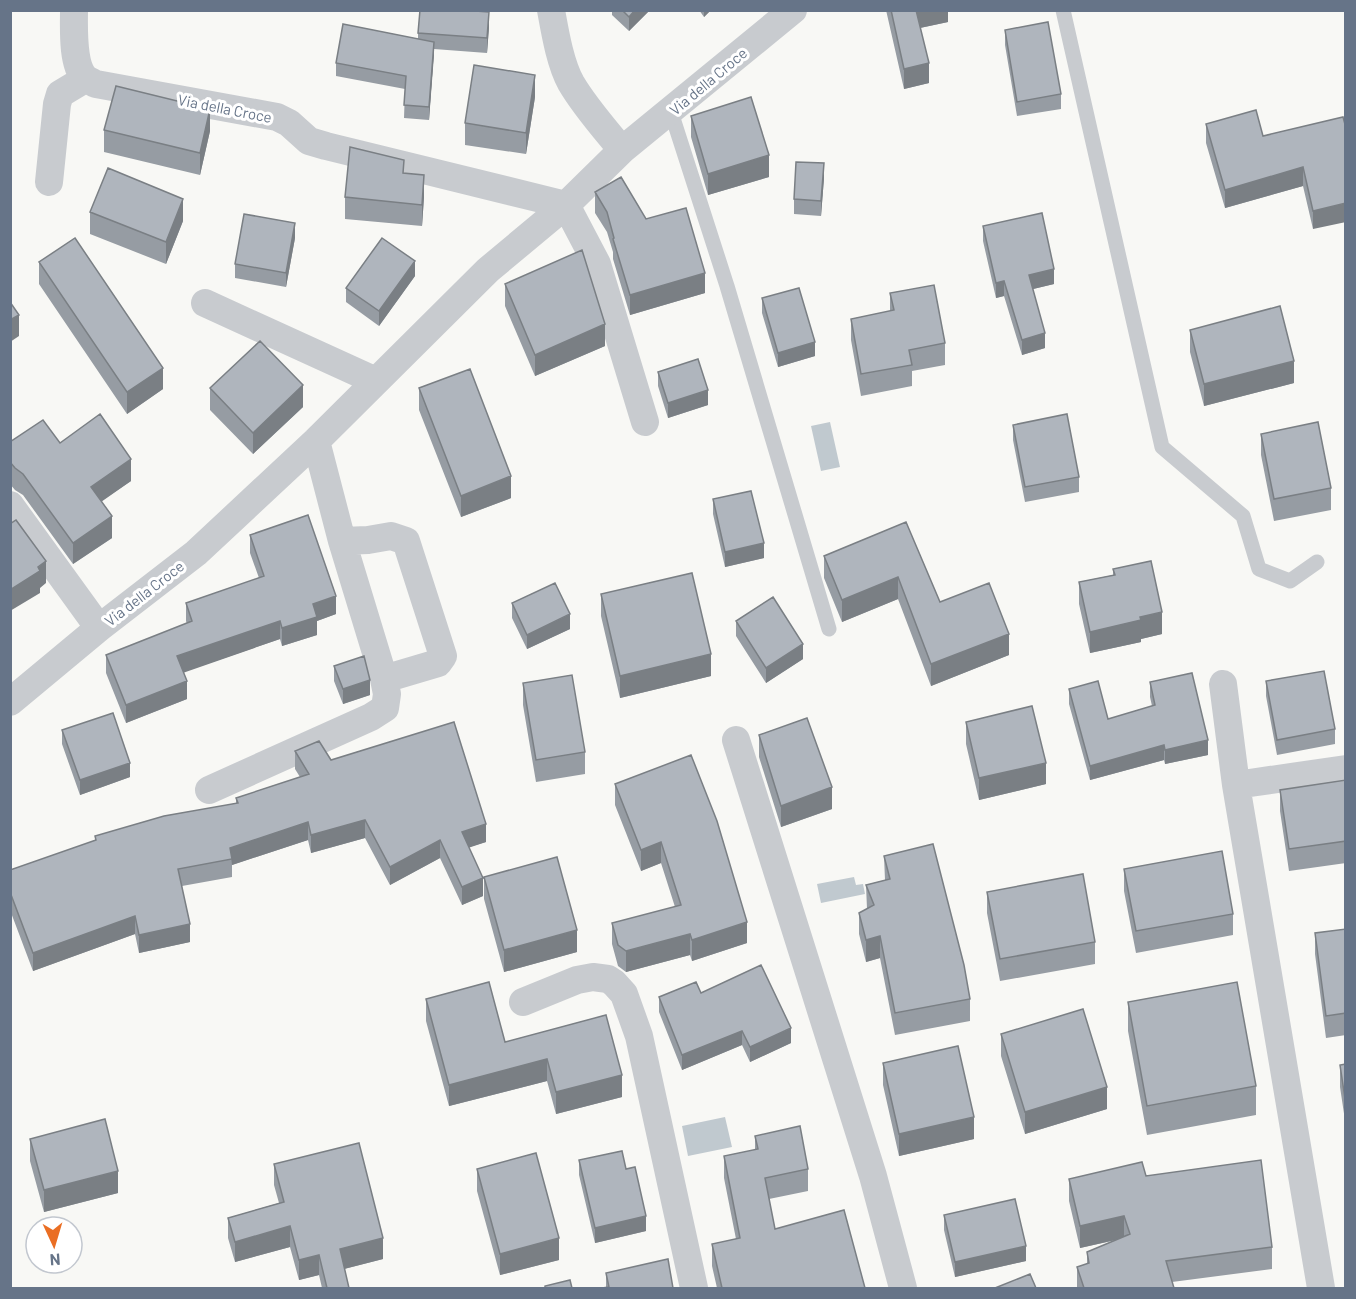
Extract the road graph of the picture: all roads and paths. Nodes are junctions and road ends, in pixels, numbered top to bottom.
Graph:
1 (74, 10) edge
2 (551, 10) edge
3 (793, 10) edge
4 (1064, 10) edge
5 (86, 79) junction
6 (671, 112) junction
7 (622, 150) junction
8 (49, 182) dead end
9 (566, 205) junction
10 (206, 303) dead end
11 (376, 381) junction
12 (645, 422) dead end
13 (315, 441) junction
14 (10, 505) edge
15 (342, 541) junction
16 (1317, 562) dead end
17 (99, 628) junction
18 (829, 629) dead end
19 (384, 679) junction
20 (1223, 684) dead end
21 (10, 702) edge
22 (736, 740) dead end
23 (1346, 769) edge
24 (1236, 784) junction
25 (209, 790) dead end
26 (523, 1002) dead end
27 (694, 1288) edge
28 (903, 1288) edge
29 (1321, 1288) edge

1 - 5 street
2 - 7 street
3 - 6 street, Via della Croce
4 - 16 lane
5 - 8 street
5 - 9 street, Via della Croce
6 - 7 street, Via della Croce
6 - 18 lane
7 - 9 street, Via della Croce
9 - 11 street, Via della Croce
9 - 12 street
10 - 11 street
11 - 13 street, Via della Croce
13 - 15 street
13 - 17 street, Via della Croce
14 - 17 street
15 - 19 street
15 - 19 street
17 - 21 street, Via della Croce
19 - 25 street
20 - 24 street
22 - 28 street
23 - 24 street
24 - 29 street
26 - 27 street

